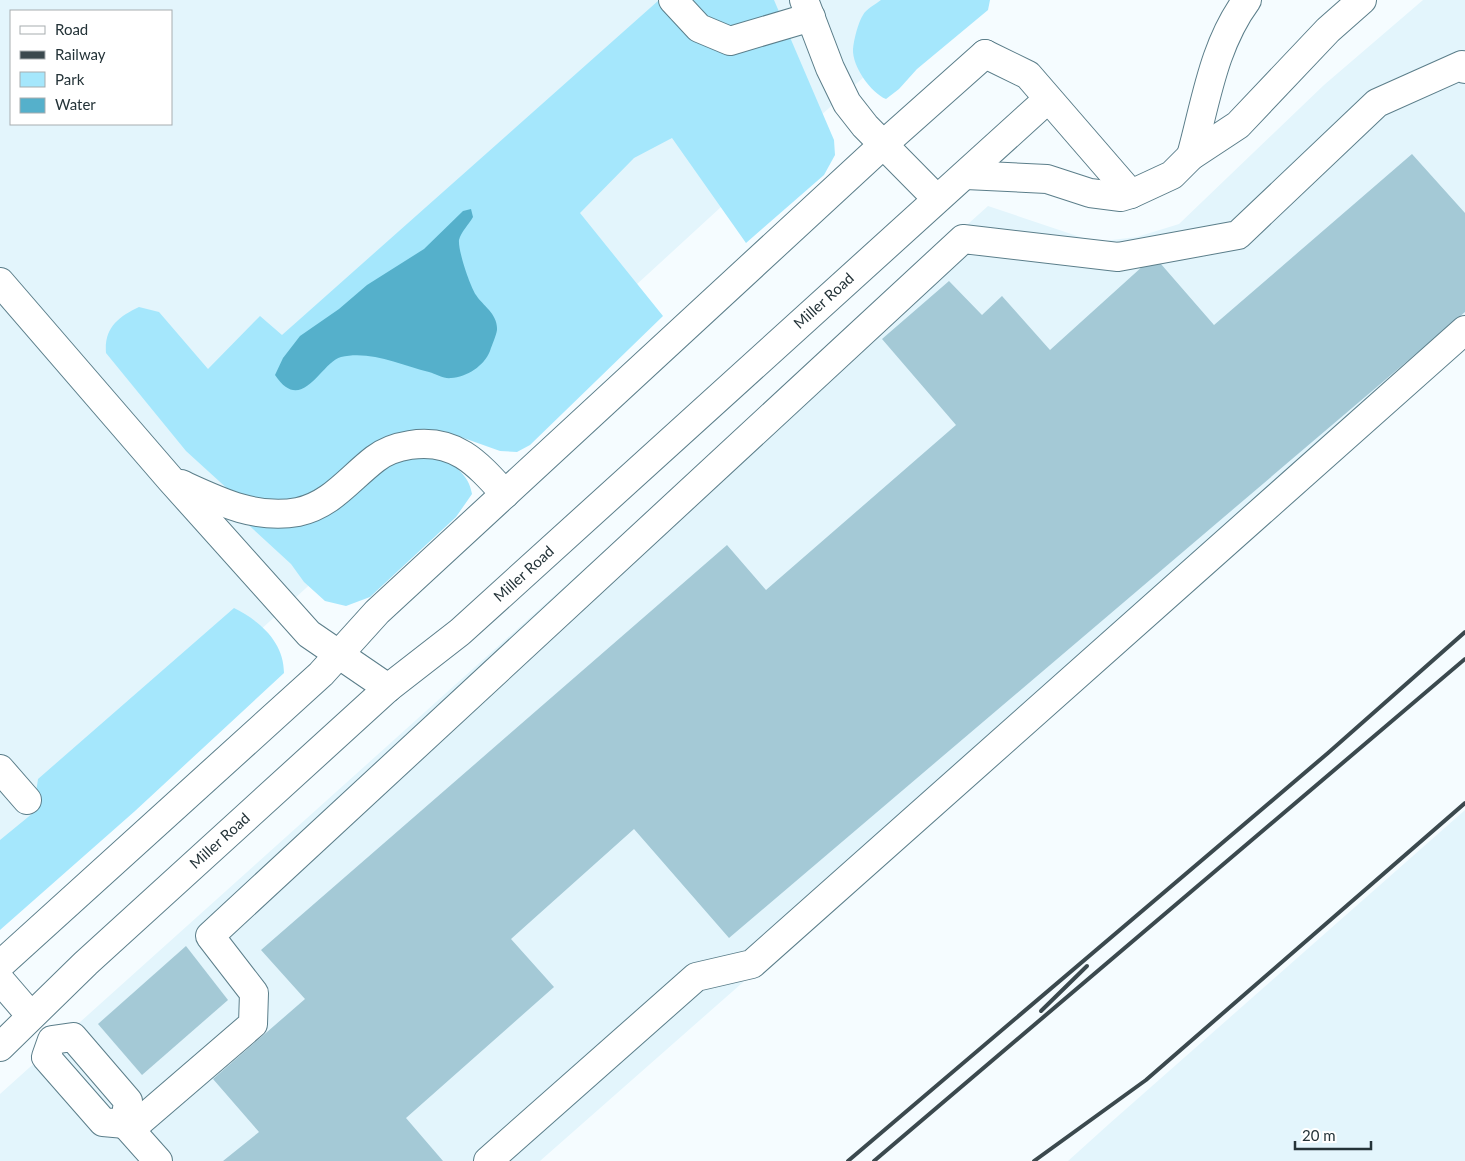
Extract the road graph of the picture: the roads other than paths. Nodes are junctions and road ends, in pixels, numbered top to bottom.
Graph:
1 (674, 0) edge
2 (1248, 0) edge
3 (1362, 0) edge
4 (808, 5) edge
5 (1465, 69) edge
6 (1048, 99) junction
7 (885, 144) junction
8 (1191, 156) junction
9 (966, 175) junction
10 (1131, 194) junction
11 (936, 198) junction
12 (0, 282) edge
13 (1465, 330) edge
14 (171, 480) junction
15 (505, 494) junction
16 (339, 654) junction
17 (388, 688) junction
18 (0, 769) edge
19 (27, 800) dead end
20 (0, 964) edge
21 (0, 980) edge
22 (31, 1016) junction
23 (0, 1048) edge
24 (128, 1126) junction
25 (158, 1161) edge
26 (488, 1161) edge

1 - 4 main road
2 - 8 main road
3 - 8 main road
4 - 7 main road
5 - 24 main road
6 - 7 main road
6 - 9 main road, Miller Road
6 - 10 main road
7 - 11 main road
7 - 15 main road
8 - 10 main road
9 - 10 main road
9 - 11 main road, Miller Road
11 - 17 main road, Miller Road
12 - 14 main road
13 - 26 main road
14 - 15 main road
14 - 16 main road
15 - 16 main road
16 - 17 main road
16 - 20 main road
17 - 22 main road, Miller Road
18 - 19 main road
21 - 22 main road
22 - 23 main road, Miller Road
22 - 24 main road
24 - 25 main road

